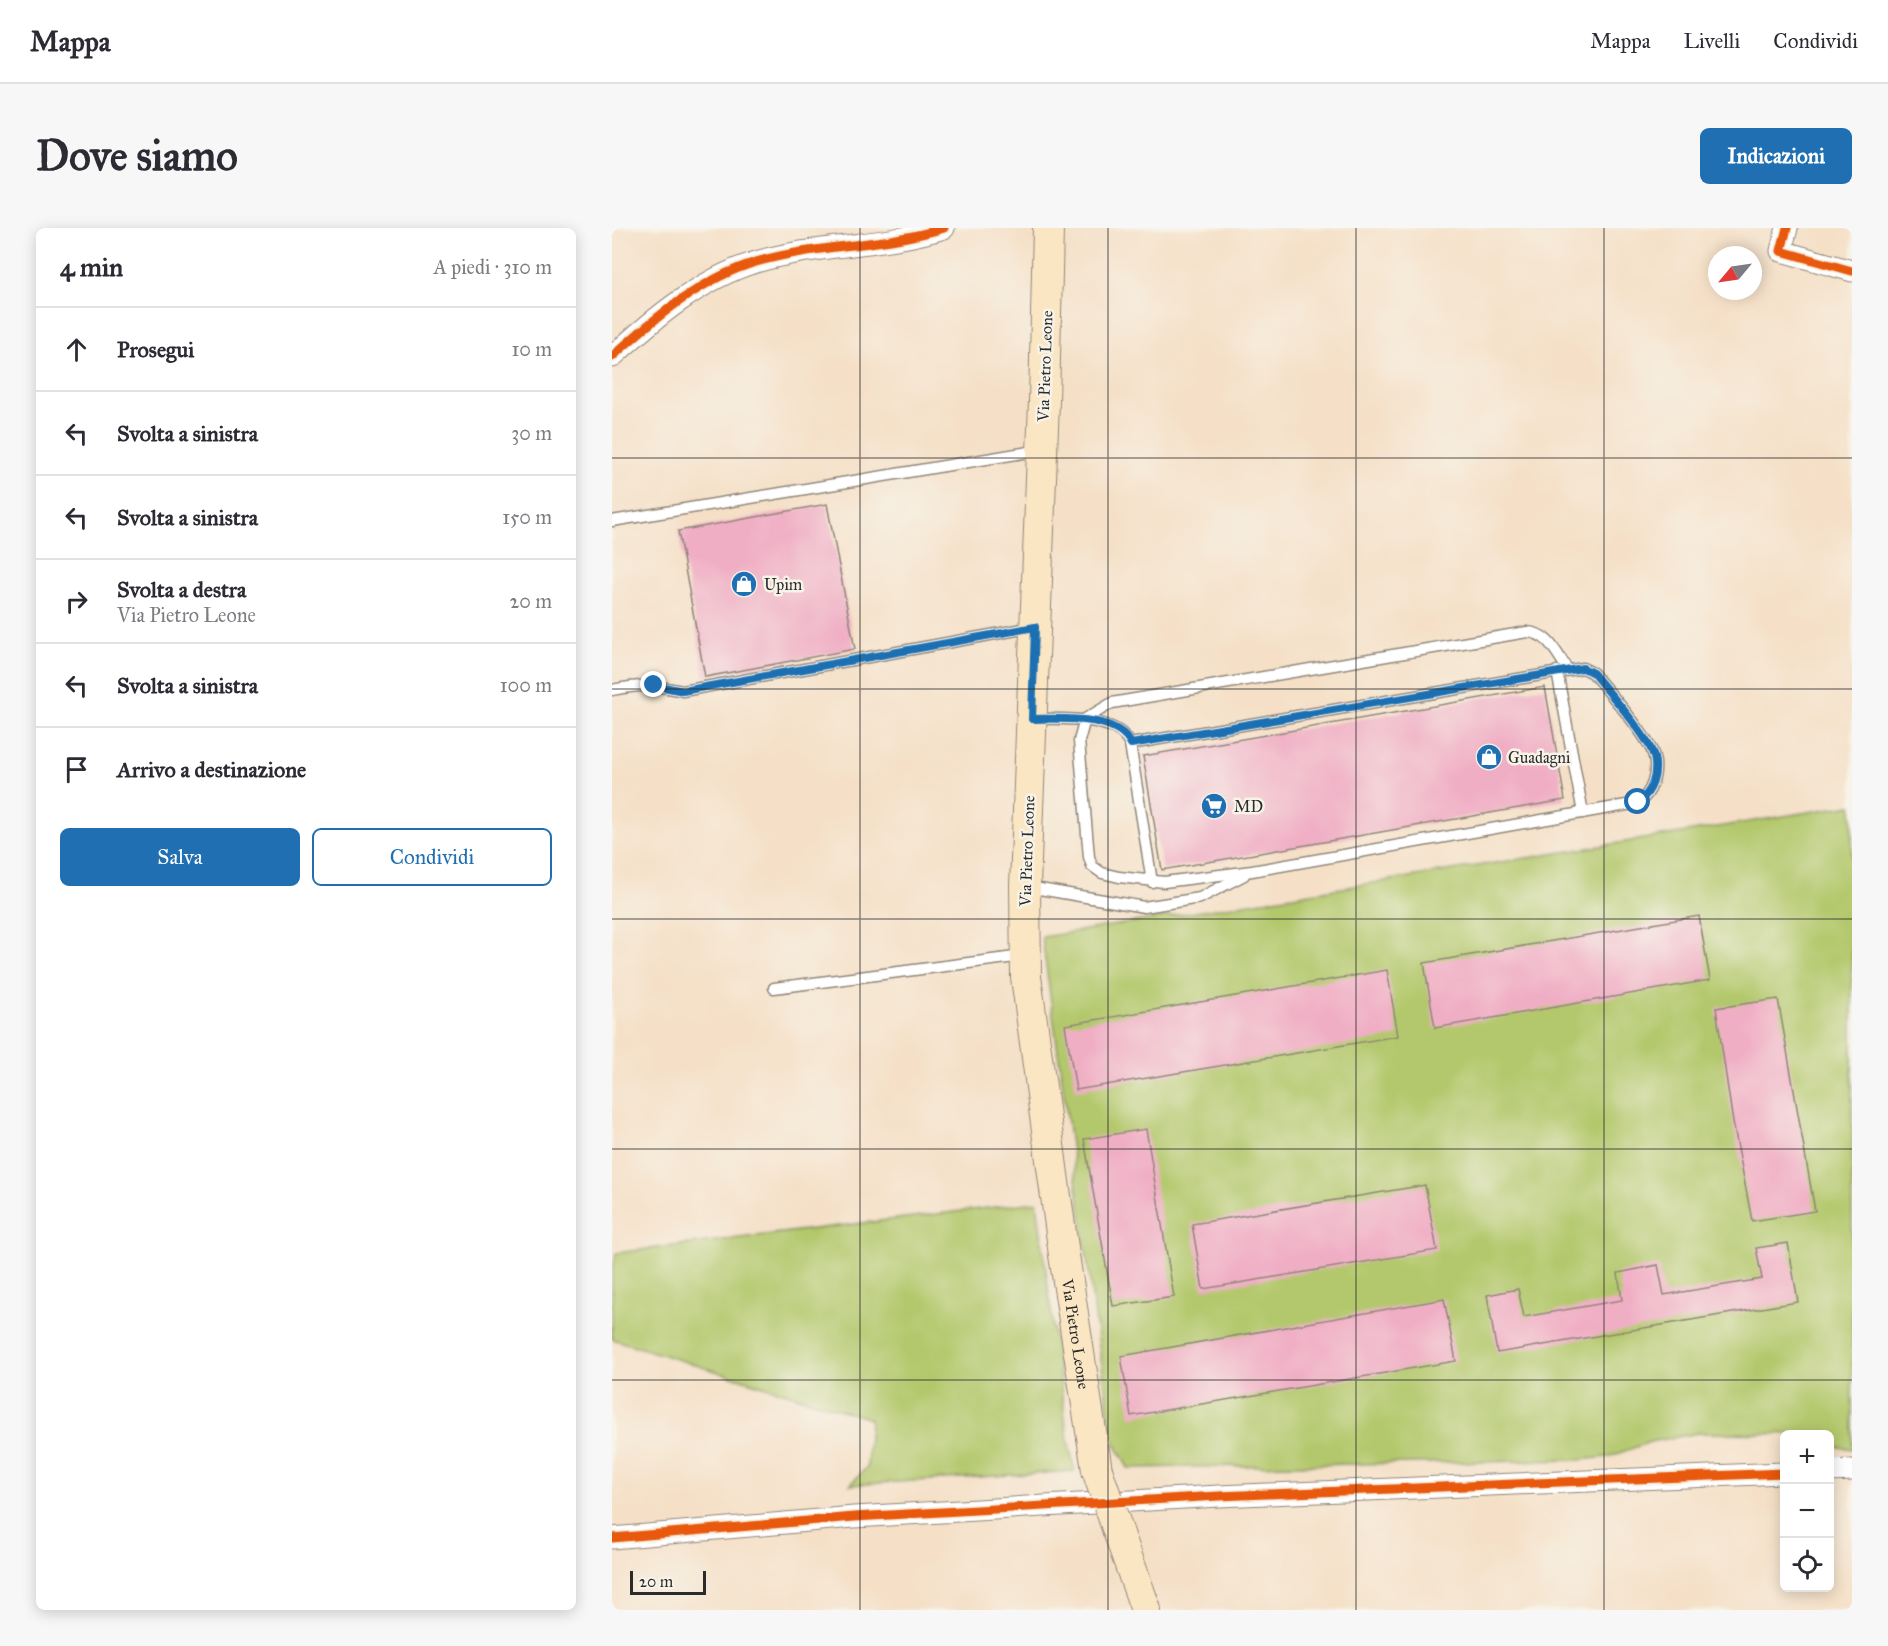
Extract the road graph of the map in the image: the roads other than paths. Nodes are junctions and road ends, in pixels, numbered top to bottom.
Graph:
1 (944, 228) edge
2 (1048, 228) edge
3 (1787, 228) edge
4 (1852, 272) edge
5 (612, 357) edge
6 (1042, 450) junction
7 (612, 522) edge
8 (1035, 627) junction
9 (1563, 670) junction
10 (612, 690) edge
11 (1032, 719) junction
12 (1085, 719) junction
13 (1131, 744) junction
14 (1583, 813) junction
15 (1252, 870) junction
16 (1152, 882) junction
17 (1025, 886) junction
18 (1025, 956) junction
19 (774, 988) dead end
20 (1852, 1470) edge
21 (1834, 1471) edge
22 (1780, 1473) edge
23 (612, 1538) edge
24 (1146, 1610) edge

1 - 5 street
2 - 6 main road, Via Pietro Leone
3 - 4 street
6 - 7 lane
6 - 8 main road, Via Pietro Leone
8 - 10 lane
8 - 11 main road, Via Pietro Leone
9 - 12 lane
9 - 13 lane
9 - 14 lane
9 - 14 lane
11 - 12 lane
11 - 17 main road, Via Pietro Leone
12 - 13 lane
12 - 16 lane
13 - 16 lane
14 - 15 lane
15 - 16 lane
15 - 17 lane
17 - 18 main road, Via Pietro Leone
18 - 19 lane
18 - 24 main road, Via Pietro Leone, bridge
20 - 21 street
22 - 23 street

